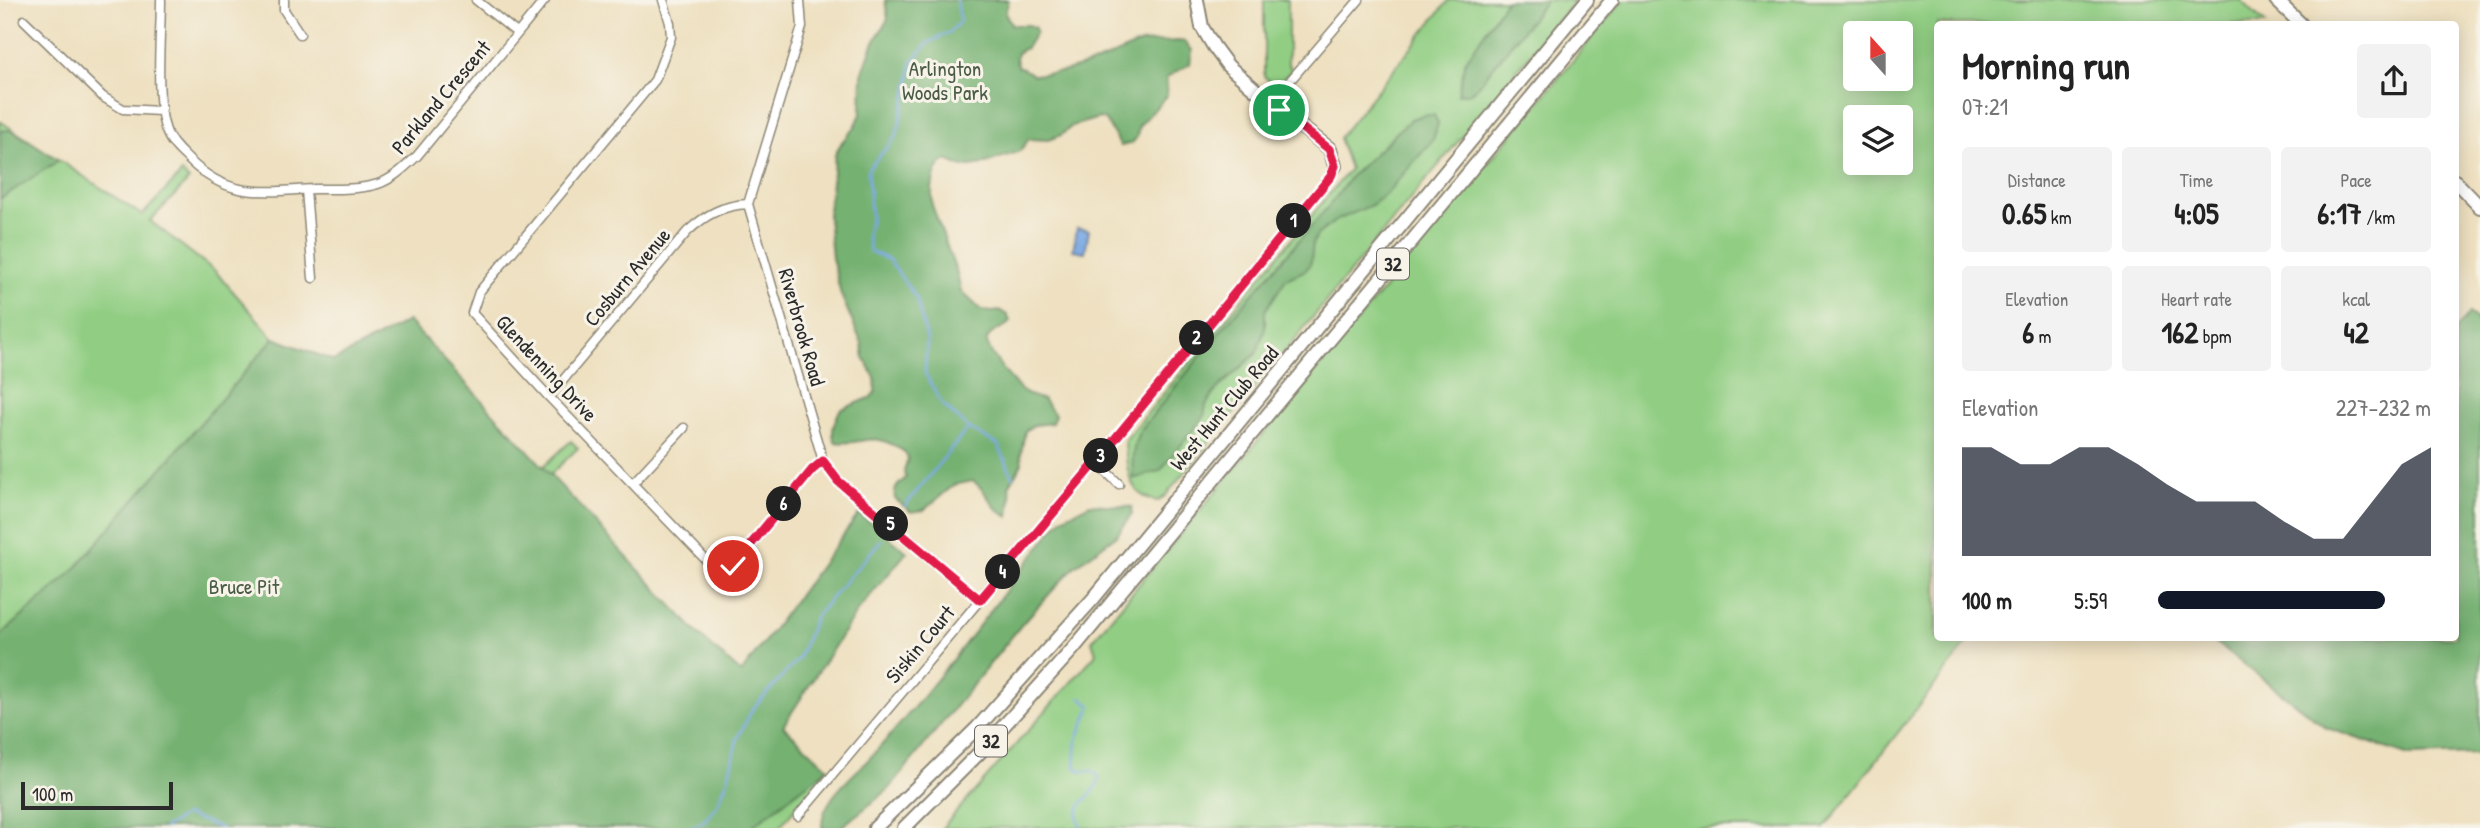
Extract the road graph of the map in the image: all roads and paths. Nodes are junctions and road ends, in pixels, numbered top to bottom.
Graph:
1 (161, 0) edge
2 (284, 0) edge
3 (477, 0) edge
4 (545, 0) edge
5 (663, 0) edge
6 (800, 0) edge
7 (1197, 0) edge
8 (1359, 0) edge
9 (1587, 0) edge
10 (1612, 0) edge
11 (2276, 0) edge
12 (24, 20) dead end
13 (2298, 21) edge
14 (517, 33) junction
15 (300, 34) dead end
16 (1271, 103) junction
17 (160, 111) junction
18 (1335, 166) joint
19 (2459, 185) edge
20 (306, 190) junction
21 (748, 204) junction
22 (2480, 206) edge
23 (313, 278) dead end
24 (549, 397) junction
25 (684, 428) dead end
26 (823, 461) junction
27 (1096, 462) junction
28 (633, 483) junction
29 (1119, 484) dead end
30 (980, 600) junction
31 (798, 816) dead end
32 (875, 828) edge
33 (904, 828) edge

1 - 17 street, Parkland Crescent
2 - 15 street
3 - 14 street
4 - 14 street, Parkland Crescent
5 - 24 street, Glendenning Drive
6 - 21 street
7 - 16 main road
8 - 16 street
9 - 32 main road, West Hunt Club Road / 32
10 - 33 main road, West Hunt Club Road / 32
11 - 13 main road
12 - 17 street
14 - 20 street, Parkland Crescent
16 - 18 main road
17 - 20 street, Parkland Crescent
18 - 27 street, Siskin Court
19 - 22 main road
20 - 23 street
21 - 24 street, Cosburn Avenue
21 - 26 street, Riverbrook Road
24 - 28 street, Glendenning Drive
25 - 28 street
26 - 28 street, Glendenning Drive
26 - 30 street, Riverbrook Road
27 - 29 street
27 - 30 street, Siskin Court
30 - 31 street, Siskin Court

